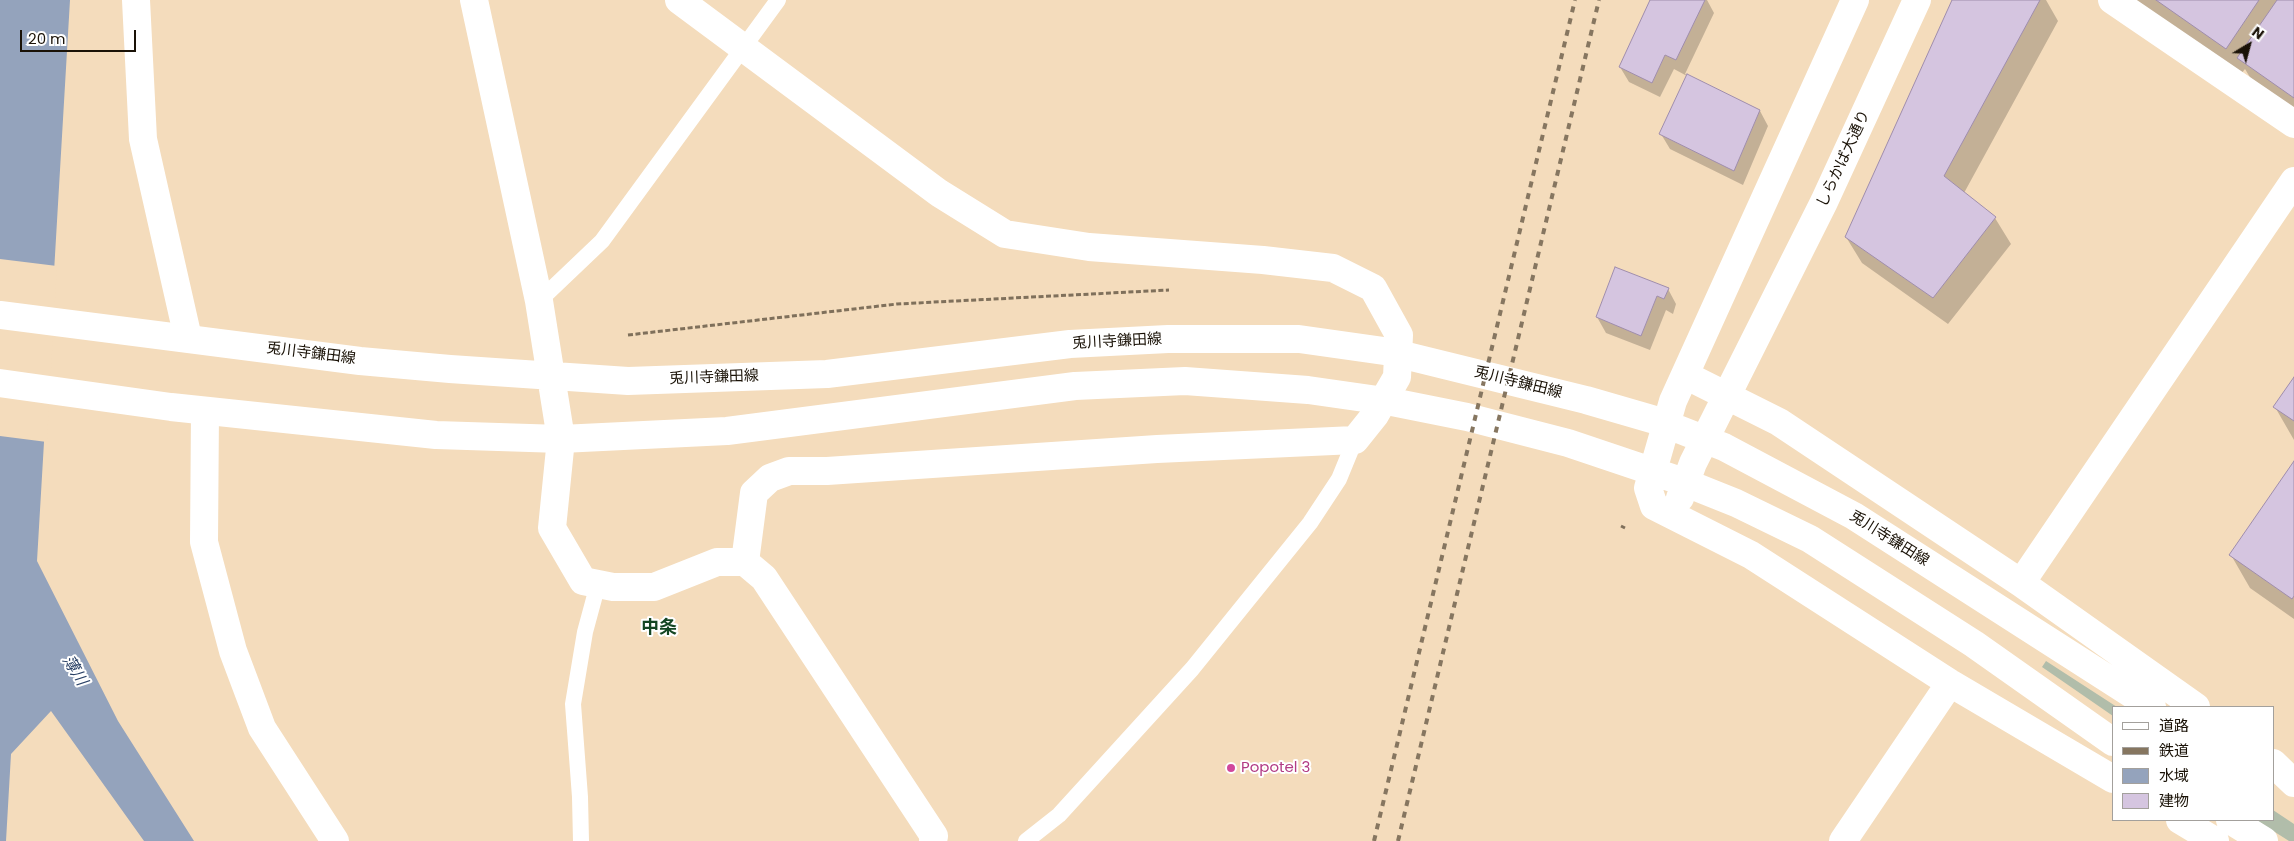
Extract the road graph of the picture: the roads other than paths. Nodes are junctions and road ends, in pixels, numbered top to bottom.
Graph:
1 (136, 0) edge
2 (474, 0) edge
3 (679, 0) edge
4 (778, 0) edge
5 (1855, 0) edge
6 (1917, 0) edge
7 (2112, 0) edge
8 (743, 48) junction
9 (2294, 124) edge
10 (2294, 181) edge
11 (539, 301) junction
12 (0, 316) edge
13 (176, 337) junction
14 (1685, 375) junction
15 (549, 376) junction
16 (0, 383) edge
17 (1727, 396) junction
18 (205, 411) junction
19 (560, 439) junction
20 (1355, 440) junction
21 (745, 562) junction
22 (2020, 583) junction
23 (598, 584) junction
24 (1950, 684) junction
25 (2150, 706) edge
26 (2195, 706) edge
27 (2112, 741) edge
28 (2274, 765) edge
29 (2112, 778) edge
30 (2294, 783) edge
31 (2274, 785) edge
32 (2294, 798) edge
33 (2182, 821) edge
34 (2232, 821) edge
35 (335, 841) edge
36 (580, 841) edge
37 (933, 841) edge
38 (1026, 841) edge
39 (1843, 841) edge
40 (2215, 841) edge
41 (2264, 841) edge

1 - 13 street
2 - 11 street
3 - 8 street
4 - 8 lane
5 - 14 street
6 - 17 street, しらかば大通り
7 - 9 street
8 - 11 lane
8 - 20 street
10 - 22 street
11 - 15 street
12 - 13 street, 兎川寺鎌田線
13 - 15 street, 兎川寺鎌田線
14 - 17 street
14 - 24 street
15 - 19 street
15 - 25 street, 兎川寺鎌田線
16 - 18 street
17 - 22 street
17 - 24 street, しらかば大通り
18 - 19 street
18 - 35 street
19 - 23 street
19 - 27 street
20 - 21 street
20 - 38 lane
21 - 23 street
21 - 37 street
22 - 26 street
23 - 36 lane
24 - 29 street
24 - 39 street
28 - 30 street
31 - 32 street
33 - 40 street
34 - 41 street

